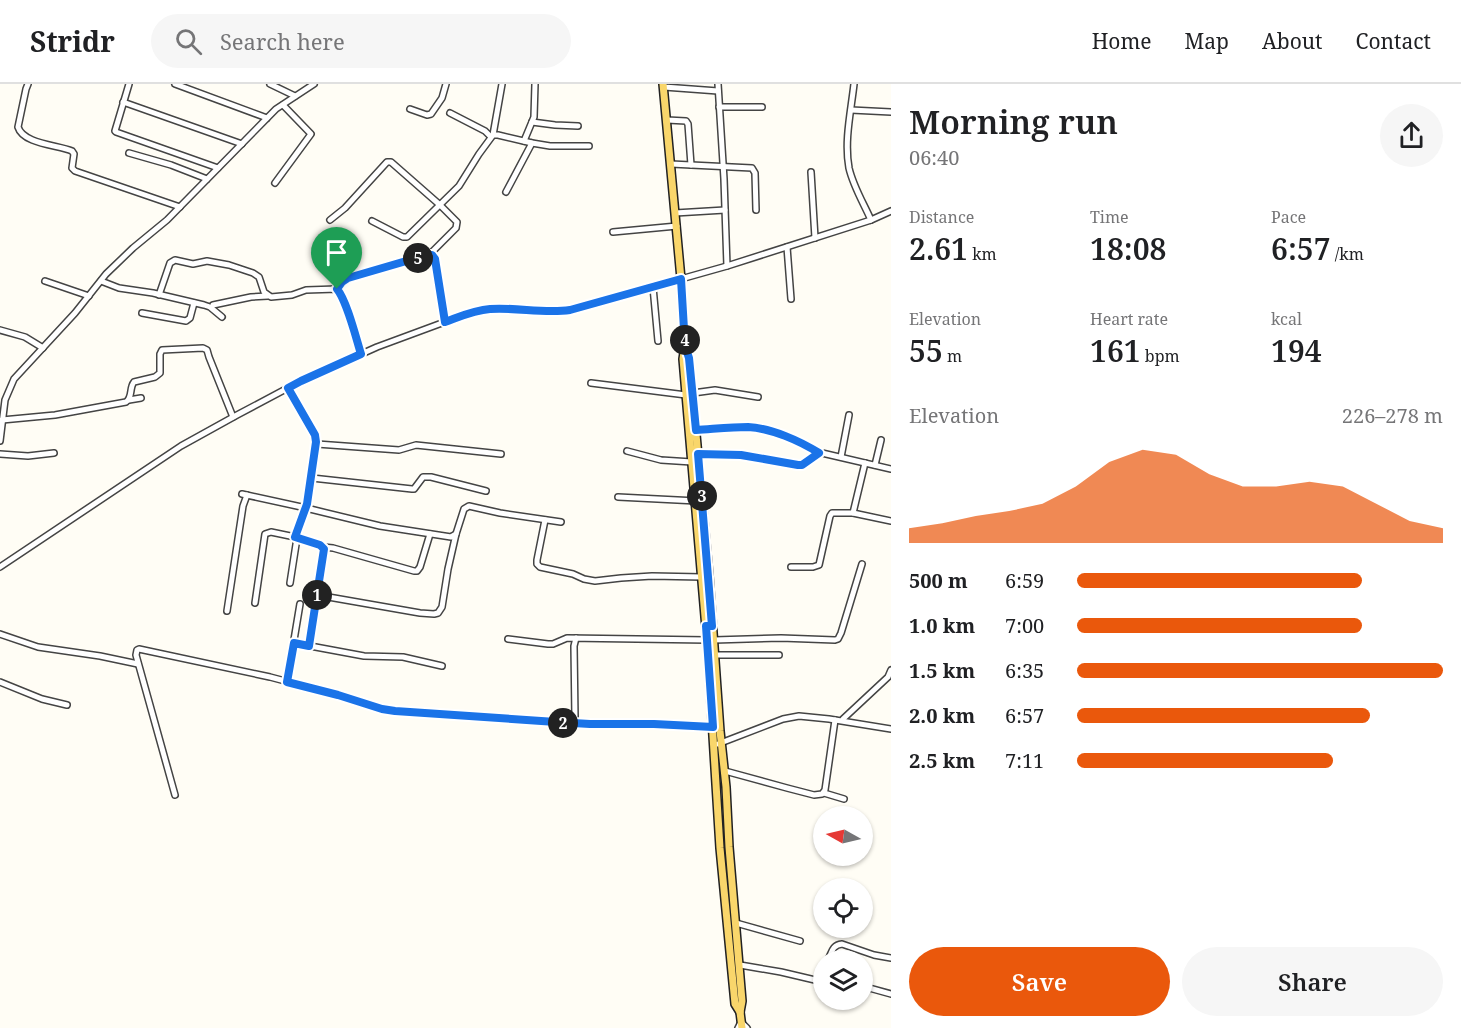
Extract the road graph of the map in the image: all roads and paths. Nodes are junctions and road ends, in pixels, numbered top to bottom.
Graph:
1 (28, 84) edge
2 (129, 84) edge
3 (175, 84) edge
4 (270, 84) edge
5 (314, 84) edge
6 (446, 84) edge
7 (501, 84) edge
8 (535, 84) edge
9 (718, 84) edge
10 (854, 84) edge
11 (663, 86) edge
12 (718, 91) junction
13 (296, 96) junction
14 (123, 102) junction
15 (283, 105) junction
16 (719, 106) junction
17 (762, 107) dead end
18 (410, 109) dead end
19 (851, 110) junction
20 (891, 111) edge
21 (450, 113) dead end
22 (267, 118) junction
23 (667, 120) junction
24 (532, 122) junction
25 (578, 126) dead end
26 (492, 136) junction
27 (524, 141) junction
28 (532, 143) junction
29 (242, 144) junction
30 (590, 146) dead end
31 (129, 153) dead end
32 (671, 164) junction
33 (691, 165) junction
34 (723, 166) junction
35 (218, 168) junction
36 (811, 172) dead end
37 (207, 179) junction
38 (274, 183) dead end
39 (506, 192) dead end
40 (441, 205) junction
41 (180, 207) junction
42 (725, 210) junction
43 (756, 210) dead end
44 (891, 211) edge
45 (675, 213) junction
46 (330, 220) dead end
47 (871, 220) junction
48 (372, 221) dead end
49 (676, 226) junction
50 (613, 232) dead end
51 (815, 238) junction
52 (787, 247) junction
53 (429, 255) junction
54 (727, 266) junction
55 (681, 279) junction
56 (45, 281) dead end
57 (101, 281) junction
58 (653, 287) junction
59 (337, 289) junction
60 (159, 295) junction
61 (89, 296) junction
62 (268, 296) junction
63 (791, 299) dead end
64 (194, 303) junction
65 (213, 305) dead end
66 (142, 313) dead end
67 (222, 317) dead end
68 (445, 322) junction
69 (0, 330) edge
70 (658, 341) dead end
71 (43, 348) junction
72 (361, 354) junction
73 (591, 383) dead end
74 (288, 388) junction
75 (689, 394) junction
76 (758, 397) dead end
77 (141, 398) dead end
78 (129, 400) junction
79 (849, 415) dead end
80 (233, 417) junction
81 (2, 420) junction
82 (696, 430) junction
83 (881, 440) dead end
84 (0, 441) edge
85 (316, 444) junction
86 (627, 451) dead end
87 (54, 453) dead end
88 (819, 453) junction
89 (0, 454) edge
90 (501, 454) dead end
91 (698, 454) junction
92 (841, 457) junction
93 (692, 462) junction
94 (865, 463) junction
95 (876, 465) junction
96 (891, 469) edge
97 (312, 478) junction
98 (486, 491) dead end
99 (618, 496) dead end
100 (699, 501) junction
101 (306, 508) junction
102 (853, 513) junction
103 (545, 520) junction
104 (891, 521) edge
105 (561, 522) dead end
106 (430, 534) junction
107 (456, 534) junction
108 (296, 538) junction
109 (323, 547) junction
110 (862, 564) dead end
111 (0, 567) edge
112 (791, 567) dead end
113 (702, 577) junction
114 (290, 583) dead end
115 (317, 595) junction
116 (255, 603) dead end
117 (300, 604) dead end
118 (227, 611) dead end
119 (709, 626) junction
120 (0, 634) edge
121 (576, 638) junction
122 (508, 639) dead end
123 (710, 640) junction
124 (294, 643) junction
125 (309, 646) junction
126 (715, 655) junction
127 (779, 655) dead end
128 (138, 664) junction
129 (442, 666) dead end
130 (891, 670) edge
131 (0, 682) edge
132 (287, 682) junction
133 (67, 705) dead end
134 (575, 718) dead end
135 (843, 719) dead end
136 (834, 720) junction
137 (713, 727) junction
138 (891, 729) edge
139 (722, 742) junction
140 (714, 746) junction
141 (724, 771) junction
142 (824, 793) junction
143 (175, 795) dead end
144 (844, 799) dead end
145 (736, 923) junction
146 (800, 940) dead end
147 (832, 950) edge
148 (859, 950) edge
149 (873, 955) edge
150 (891, 958) edge
151 (740, 965) junction
152 (813, 980) edge
153 (873, 990) edge
154 (891, 994) edge
155 (740, 1012) junction
156 (740, 1026) edge
157 (747, 1028) edge

1 - 41 street
2 - 14 street
3 - 22 street
4 - 13 street
5 - 13 street
6 - 18 street
7 - 26 street
8 - 24 street
9 - 12 street
10 - 19 street
11 - 12 street
11 - 23 main road
12 - 16 street
13 - 15 street
14 - 29 street
14 - 35 street
15 - 22 street
15 - 38 street
16 - 17 street
16 - 34 street
19 - 20 street
19 - 47 street
21 - 26 street
22 - 29 street
23 - 32 main road
23 - 33 street
24 - 25 street
24 - 27 street
26 - 27 street
26 - 40 street
27 - 28 street
28 - 30 street
28 - 39 street
29 - 35 street
31 - 37 street
32 - 33 street
32 - 45 main road
33 - 34 street
34 - 42 street
34 - 43 street
35 - 37 street
36 - 51 street
37 - 41 street
40 - 46 street
40 - 48 street
40 - 53 street
41 - 57 street
42 - 45 street
42 - 54 street
44 - 47 street
45 - 49 main road
47 - 51 street
49 - 50 street
49 - 55 main road
51 - 52 street
52 - 54 street
52 - 63 street
53 - 59 street
53 - 68 street
54 - 55 street
55 - 58 street
55 - 75 main road
56 - 61 street
57 - 60 street
57 - 61 street
58 - 68 street
58 - 70 street
59 - 62 street
59 - 72 street
60 - 62 street
60 - 64 street
61 - 71 street
62 - 65 street
64 - 66 street
64 - 67 street
68 - 72 street
69 - 71 street
71 - 81 street
72 - 74 street
73 - 75 street
74 - 80 street
74 - 85 street
75 - 76 street
75 - 82 main road
75 - 93 main road
77 - 78 street
78 - 80 street
78 - 81 street
79 - 92 street
80 - 111 street
81 - 84 street
82 - 88 street
82 - 91 main road
83 - 95 street
85 - 90 street
85 - 97 street
86 - 93 street
87 - 89 street
88 - 91 street
88 - 92 street
91 - 100 main road
92 - 94 street
93 - 100 main road
94 - 95 street
94 - 102 street
95 - 96 street
97 - 98 street
97 - 101 street
99 - 100 street
100 - 113 main road
100 - 119 main road
101 - 106 street
101 - 108 street
101 - 118 street
102 - 104 street
102 - 112 street
103 - 105 street
103 - 107 street
103 - 113 street
106 - 107 street
106 - 109 street
107 - 115 street
108 - 109 street
108 - 114 street
108 - 116 street
109 - 115 street
110 - 123 street
113 - 119 main road
115 - 125 street
117 - 124 street
119 - 123 main road
120 - 128 street
121 - 122 street
121 - 123 street
121 - 134 street
123 - 126 main road
123 - 137 main road
124 - 125 street
124 - 132 street
125 - 129 street
126 - 127 street
126 - 139 main road
128 - 132 street
128 - 143 street
130 - 135 street
131 - 133 street
132 - 137 street
136 - 138 street
136 - 139 street
136 - 142 street
137 - 140 main road
139 - 140 street
139 - 141 main road
140 - 155 main road
141 - 142 street
141 - 145 main road
142 - 144 street
145 - 146 street
145 - 151 main road
147 - 148 street
149 - 150 street
151 - 152 street
151 - 155 main road
153 - 154 street
155 - 156 main road
156 - 157 street

